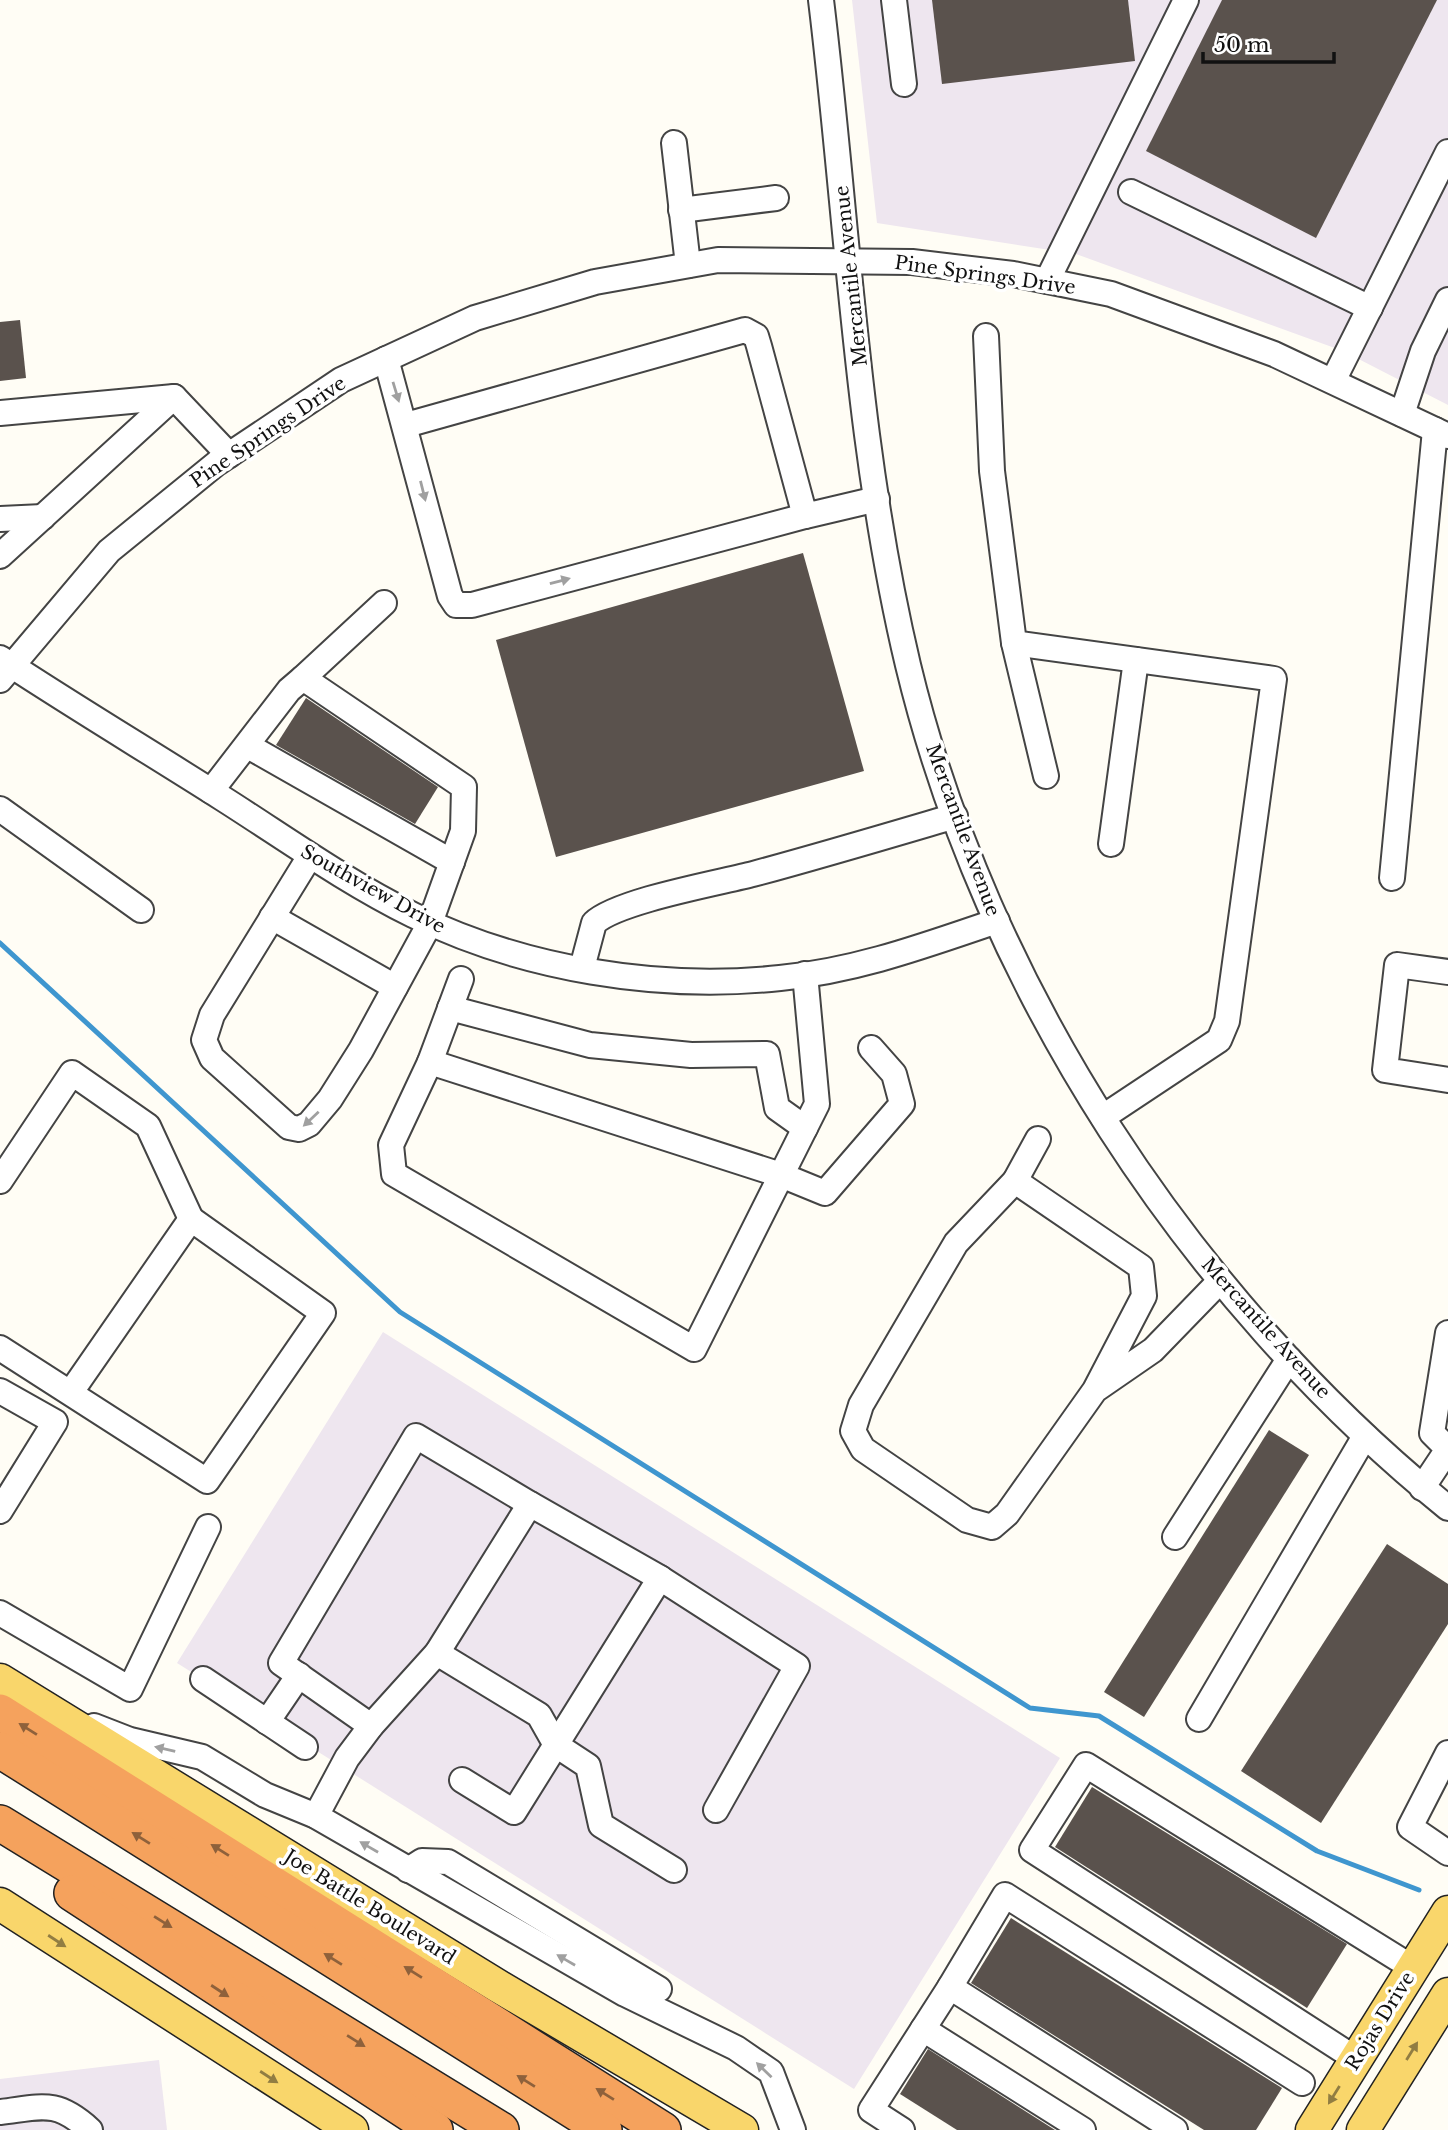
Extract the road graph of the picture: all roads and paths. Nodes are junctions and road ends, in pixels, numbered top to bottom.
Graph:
1 (821, 0) edge
2 (894, 0) edge
3 (1186, 0) edge
4 (904, 84) dead end
5 (674, 144) dead end
6 (1448, 152) edge
7 (1131, 192) dead end
8 (776, 198) dead end
9 (681, 210) junction
10 (848, 260) junction
11 (688, 265) junction
12 (1046, 281) junction
13 (1448, 300) edge
14 (1370, 308) junction
15 (986, 336) dead end
16 (386, 359) junction
17 (1333, 381) junction
18 (174, 397) junction
19 (0, 413) edge
20 (1402, 414) junction
21 (406, 425) junction
22 (1441, 433) edge
23 (229, 455) junction
24 (877, 499) junction
25 (805, 516) junction
26 (43, 517) junction
27 (0, 519) edge
28 (0, 556) edge
29 (384, 603) dead end
30 (1014, 643) junction
31 (1136, 660) junction
32 (4, 668) edge
33 (303, 678) junction
34 (248, 746) junction
35 (1046, 776) dead end
36 (211, 791) junction
37 (0, 809) edge
38 (955, 816) junction
39 (1111, 844) dead end
40 (310, 856) junction
41 (452, 862) junction
42 (1392, 878) dead end
43 (141, 910) dead end
44 (272, 917) junction
45 (997, 921) junction
46 (430, 923) junction
47 (582, 968) junction
48 (1448, 972) edge
49 (805, 974) junction
50 (461, 979) dead end
51 (395, 987) junction
52 (450, 1009) junction
53 (871, 1048) dead end
54 (430, 1062) junction
55 (1448, 1080) edge
56 (1103, 1117) junction
57 (805, 1128) junction
58 (1038, 1139) dead end
59 (781, 1175) junction
60 (0, 1181) edge
61 (1015, 1181) junction
62 (191, 1219) junction
63 (1220, 1281) junction
64 (1447, 1341) edge
65 (0, 1348) edge
66 (1289, 1359) junction
67 (1095, 1390) junction
68 (0, 1391) edge
69 (71, 1392) junction
70 (1365, 1436) junction
71 (1422, 1488) junction
72 (530, 1504) junction
73 (1448, 1508) edge
74 (0, 1511) edge
75 (208, 1527) dead end
76 (1175, 1537) dead end
77 (660, 1578) junction
78 (0, 1614) edge
79 (437, 1653) junction
80 (299, 1675) junction
81 (0, 1679) edge
82 (203, 1679) dead end
83 (44, 1706) junction
84 (0, 1712) edge
85 (1199, 1719) dead end
86 (267, 1722) junction
87 (371, 1726) junction
88 (556, 1745) junction
89 (305, 1747) dead end
90 (0, 1750) edge
91 (1448, 1753) edge
92 (463, 1780) dead end
93 (716, 1810) dead end
94 (316, 1816) junction
95 (0, 1823) edge
96 (0, 1844) edge
97 (1448, 1853) edge
98 (408, 1870) junction
99 (674, 1870) dead end
100 (0, 1904) edge
101 (1448, 1912) edge
102 (1413, 1968) junction
103 (950, 1987) junction
104 (659, 1989) dead end
105 (1448, 1993) edge
106 (923, 2029) junction
107 (1356, 2059) junction
108 (1302, 2083) dead end
109 (0, 2112) edge
110 (90, 2130) edge
111 (352, 2130) edge
112 (435, 2130) edge
113 (501, 2130) edge
114 (604, 2130) edge
115 (663, 2130) edge
116 (742, 2130) edge
117 (793, 2130) edge
118 (902, 2130) edge
119 (1083, 2130) edge
120 (1175, 2130) edge
121 (1312, 2130) edge
122 (1363, 2130) edge

1 - 10 street, Mercantile Avenue
2 - 4 street
3 - 12 street
5 - 9 street
6 - 14 street
7 - 14 street
8 - 9 street
9 - 11 street
10 - 11 street, Pine Springs Drive
10 - 12 street, Pine Springs Drive
10 - 24 street, Mercantile Avenue
11 - 16 street, Pine Springs Drive
12 - 17 street, Pine Springs Drive
13 - 20 street
14 - 17 street
15 - 30 street
16 -> 21 street
16 - 23 street, Pine Springs Drive
17 - 20 street, Pine Springs Drive
18 - 19 street
18 - 23 street
18 - 26 street
20 - 22 street, Pine Springs Drive
21 -> 25 street
21 - 25 street
22 - 42 street
23 - 32 street, Pine Springs Drive
24 - 25 street
24 - 38 street, Mercantile Avenue
26 - 27 street
26 - 28 street
29 - 33 street
30 - 31 street
30 - 35 street
31 - 39 street
31 - 56 street
32 - 36 street, Southview Drive
33 - 34 street
33 - 41 street
34 - 36 street
34 - 41 street
36 - 40 street, Southview Drive
37 - 43 street
38 - 45 street, Mercantile Avenue
38 - 47 street
40 - 44 street
40 - 46 street, Southview Drive
41 - 46 street
44 - 51 street
51 -> 44 street
45 - 49 street, Southview Drive
45 - 56 street, Mercantile Avenue
46 - 47 street, Southview Drive
46 - 51 street
47 - 49 street, Southview Drive
48 - 55 street
49 - 57 street
50 - 52 street
52 - 54 street
52 - 57 street
53 - 59 street
54 - 59 street
54 - 59 street
56 - 63 street, Mercantile Avenue
57 - 59 street
58 - 61 street
60 - 62 street
61 - 67 street
61 - 67 street
62 - 69 street
62 - 69 street
63 - 66 street, Mercantile Avenue
63 - 67 street
64 - 71 street
65 - 69 street
66 - 70 street, Mercantile Avenue
66 - 76 street
68 - 74 street
70 - 71 street, Mercantile Avenue
70 - 85 street
71 - 73 street, Mercantile Avenue
72 - 77 street
72 - 79 street
72 - 80 street
75 - 78 street
77 - 88 street
77 - 93 street
79 - 87 street
79 - 88 street
80 - 86 street
80 - 87 street
81 - 83 main road, Joe Battle Boulevard
82 - 86 street
94 -> 83 street
83 - 116 main road, Joe Battle Boulevard
115 -> 84 highway
86 - 89 street
87 - 94 street
88 - 92 street
88 - 99 street
114 -> 90 highway
91 - 97 street
98 -> 94 street
95 -> 113 highway
96 -> 112 highway
98 - 104 street
117 -> 98 street
100 -> 111 main road
101 - 102 main road, Rojas Drive
102 - 105 main road
102 - 107 main road, Rojas Drive
102 - 107 street
103 - 106 street
103 - 108 street
103 - 120 street
122 -> 105 main road
106 - 118 street
106 - 119 street
107 -> 121 main road, Rojas Drive
109 - 110 street

